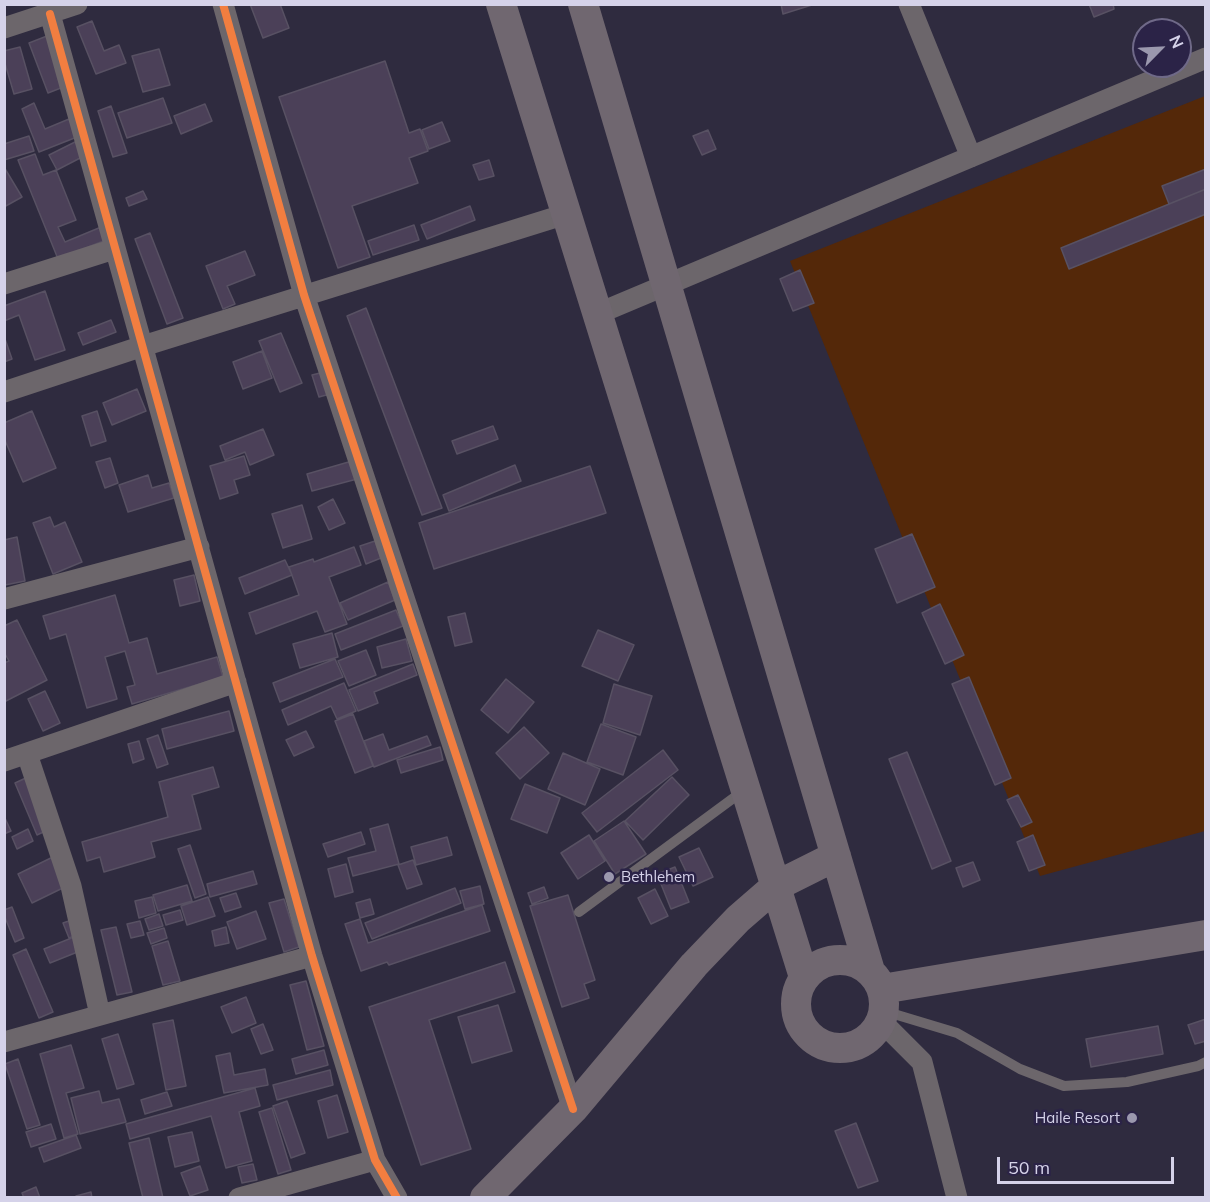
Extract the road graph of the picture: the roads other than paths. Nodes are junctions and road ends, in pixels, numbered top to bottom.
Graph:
1 (76, 4) edge
2 (223, 4) edge
3 (501, 4) edge
4 (583, 4) edge
5 (909, 4) edge
6 (50, 14) junction
7 (4, 28) edge
8 (1206, 58) edge
9 (971, 157) junction
10 (566, 213) junction
11 (114, 249) junction
12 (4, 284) edge
13 (667, 285) junction
14 (304, 295) junction
15 (597, 314) junction
16 (143, 346) junction
17 (4, 392) edge
18 (199, 547) junction
19 (4, 600) edge
20 (236, 682) junction
21 (27, 754) junction
22 (4, 761) edge
23 (745, 789) junction
24 (836, 856) junction
25 (776, 886) junction
26 (579, 912) dead end
27 (1206, 935) edge
28 (312, 956) junction
29 (804, 977) junction
30 (879, 998) junction
31 (100, 1015) junction
32 (4, 1042) edge
33 (1206, 1062) edge
34 (573, 1109) junction
35 (375, 1160) junction
36 (239, 1197) edge
37 (397, 1197) edge
38 (485, 1197) edge
39 (957, 1197) edge

1 - 6 street
2 - 14 street
3 - 10 street
4 - 13 street
5 - 9 street
6 - 7 street
6 - 11 street
8 - 9 street
9 - 13 street
10 - 14 street
10 - 15 street
11 - 12 street
11 - 16 street
13 - 15 street
13 - 24 street
14 - 16 street
14 - 34 street
15 - 23 street
16 - 17 street
16 - 18 street
18 - 19 street
18 - 20 street
20 - 21 street
20 - 28 street
21 - 22 street
21 - 31 street
23 - 25 street
23 - 26 lane
24 - 25 street
24 - 30 street
25 - 29 street
25 - 34 street
27 - 30 street
28 - 31 street
28 - 35 street
29 - 30 street
29 - 30 street
30 - 33 lane
30 - 39 street
31 - 32 street
34 - 38 street
35 - 36 street
35 - 37 street

